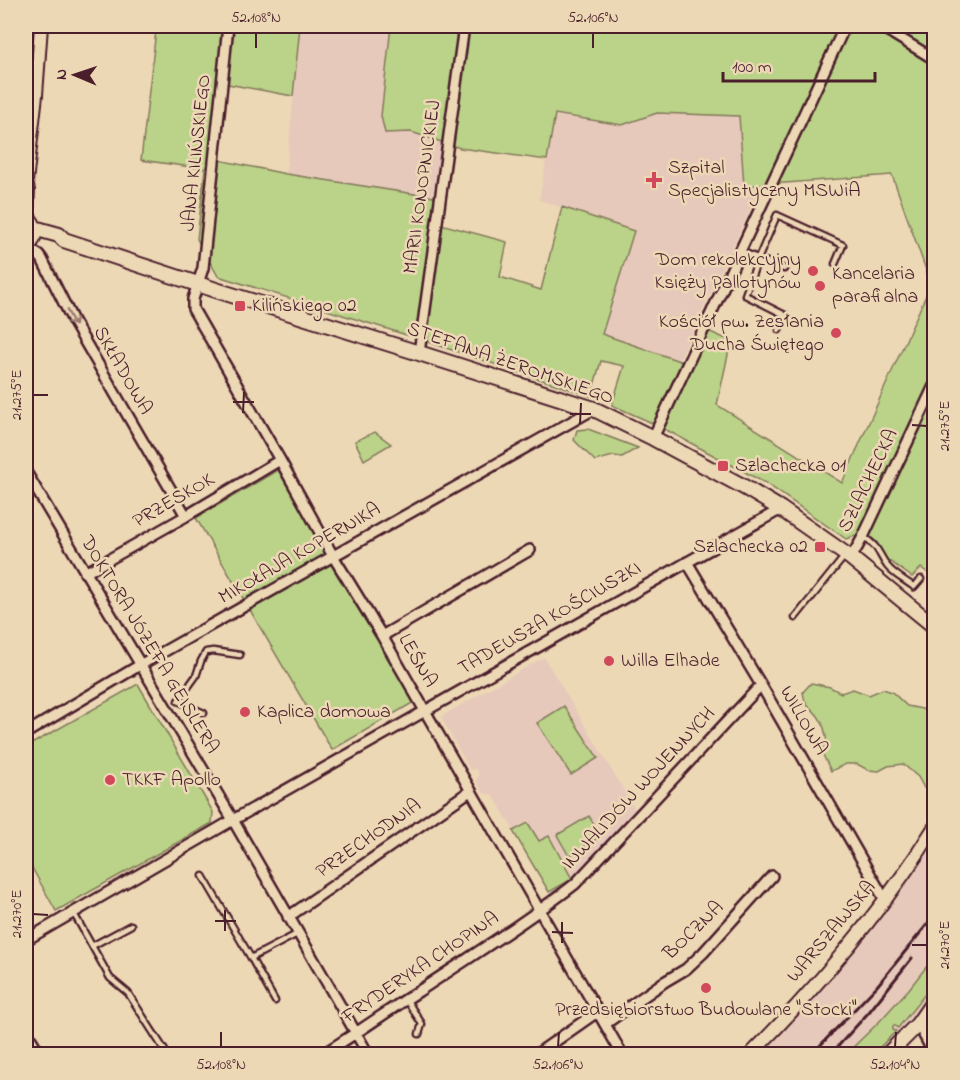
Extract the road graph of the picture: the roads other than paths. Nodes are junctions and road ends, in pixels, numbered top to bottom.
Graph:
1 (41, 26) edge
2 (228, 26) edge
3 (464, 26) edge
4 (845, 26) edge
5 (880, 26) edge
6 (934, 59) edge
7 (26, 183) edge
8 (28, 232) edge
9 (740, 251) junction
10 (758, 259) junction
11 (835, 264) dead end
12 (784, 269) dead end
13 (198, 284) junction
14 (779, 330) dead end
15 (419, 352) junction
16 (934, 386) edge
17 (594, 409) junction
18 (653, 438) junction
19 (280, 460) junction
20 (26, 472) edge
21 (781, 509) junction
22 (186, 516) junction
23 (863, 537) junction
24 (530, 550) dead end
25 (333, 556) junction
26 (848, 557) junction
27 (687, 562) junction
28 (85, 573) junction
29 (921, 579) dead end
30 (795, 618) dead end
31 (934, 626) edge
32 (382, 636) junction
33 (240, 655) dead end
34 (141, 665) junction
35 (761, 685) junction
36 (178, 700) junction
37 (166, 707) junction
38 (425, 711) junction
39 (204, 713) dead end
40 (26, 733) edge
41 (470, 790) junction
42 (233, 820) junction
43 (934, 828) edge
44 (203, 876) dead end
45 (772, 876) dead end
46 (885, 900) junction
47 (74, 912) junction
48 (540, 912) junction
49 (288, 917) junction
50 (131, 925) dead end
51 (297, 934) junction
52 (26, 940) edge
53 (92, 946) junction
54 (251, 958) junction
55 (406, 999) junction
56 (934, 1000) edge
57 (275, 1001) dead end
58 (597, 1012) junction
59 (605, 1024) junction
60 (918, 1024) junction
61 (26, 1031) edge
62 (419, 1034) dead end
63 (356, 1035) junction
64 (40, 1054) edge
65 (167, 1054) edge
66 (323, 1054) edge
67 (368, 1054) edge
68 (537, 1054) edge
69 (622, 1054) edge
70 (751, 1054) edge
71 (888, 1054) edge
72 (934, 1054) edge

1 - 7 street
2 - 13 street, JANA KILIŃSKIEGO
3 - 15 street, MARII KONOPNICKIEJ
4 - 9 street
5 - 6 street
7 - 8 street
8 - 13 main road, STEFANA ŻEROMSKIEGO
8 -> 22 street, SKŁADOWA
9 - 10 lane
9 - 18 street
10 - 11 lane
10 - 12 lane
10 - 14 lane
13 - 15 main road, STEFANA ŻEROMSKIEGO
13 - 19 street, LEŚNA
15 - 17 main road, STEFANA ŻEROMSKIEGO
16 - 23 street, SZLACHECKA
17 - 18 main road, STEFANA ŻEROMSKIEGO
17 - 25 street, MIKOŁAJA KOPERNIKA
18 - 21 main road, STEFANA ŻEROMSKIEGO
19 - 22 street, PRZESKOK
19 - 25 street, LEŚNA
20 - 28 street, DOKTORA JÓZEFA GEISLERA
21 - 26 main road, STEFANA ŻEROMSKIEGO
21 - 27 street, TADEUSZA KOŚCIUSZKI
22 - 28 street, PRZESKOK
23 - 26 street, SZLACHECKA
23 - 29 lane
24 - 32 street
25 - 32 street, LEŚNA
25 - 34 street, MIKOŁAJA KOPERNIKA
26 - 30 lane
26 - 31 main road, STEFANA ŻEROMSKIEGO
27 - 35 street, WILLOWA
27 - 38 street, TADEUSZA KOŚCIUSZKI
28 - 34 street, DOKTORA JÓZEFA GEISLERA
32 - 38 street, LEŚNA
33 - 36 lane
34 - 37 street, DOKTORA JÓZEFA GEISLERA
34 - 40 street, MIKOŁAJA KOPERNIKA
35 - 46 street, WILLOWA
35 - 48 street, INWALIDÓW WOJENNYCH
36 - 37 lane
36 - 39 lane
37 - 42 street, DOKTORA JÓZEFA GEISLERA
38 - 41 street, LEŚNA
38 - 42 street, TADEUSZA KOŚCIUSZKI
41 - 48 street, LEŚNA
41 - 49 street, PRZECHODNIA
42 - 47 street, TADEUSZA KOŚCIUSZKI
42 - 49 street, DOKTORA JÓZEFA GEISLERA
43 - 46 street, WARSZAWSKA
44 - 54 lane
45 - 59 street, BOCZNA
46 - 70 street, WARSZAWSKA
47 - 52 street, TADEUSZA KOŚCIUSZKI
47 - 53 lane
48 - 55 street, FRYDERYKA CHOPINA
48 - 58 street, LEŚNA
49 - 51 street, DOKTORA JÓZEFA GEISLERA
50 - 53 lane
51 - 54 lane
51 - 63 street, DOKTORA JÓZEFA GEISLERA
53 - 65 lane
54 - 57 lane
55 - 62 lane
55 - 63 street, FRYDERYKA CHOPINA
56 - 60 main road
58 - 59 street, LEŚNA
58 - 68 street
59 - 69 street, LEŚNA
60 - 71 main road
60 - 72 street
61 - 64 street
63 - 66 street, FRYDERYKA CHOPINA
63 - 67 street, DOKTORA JÓZEFA GEISLERA

